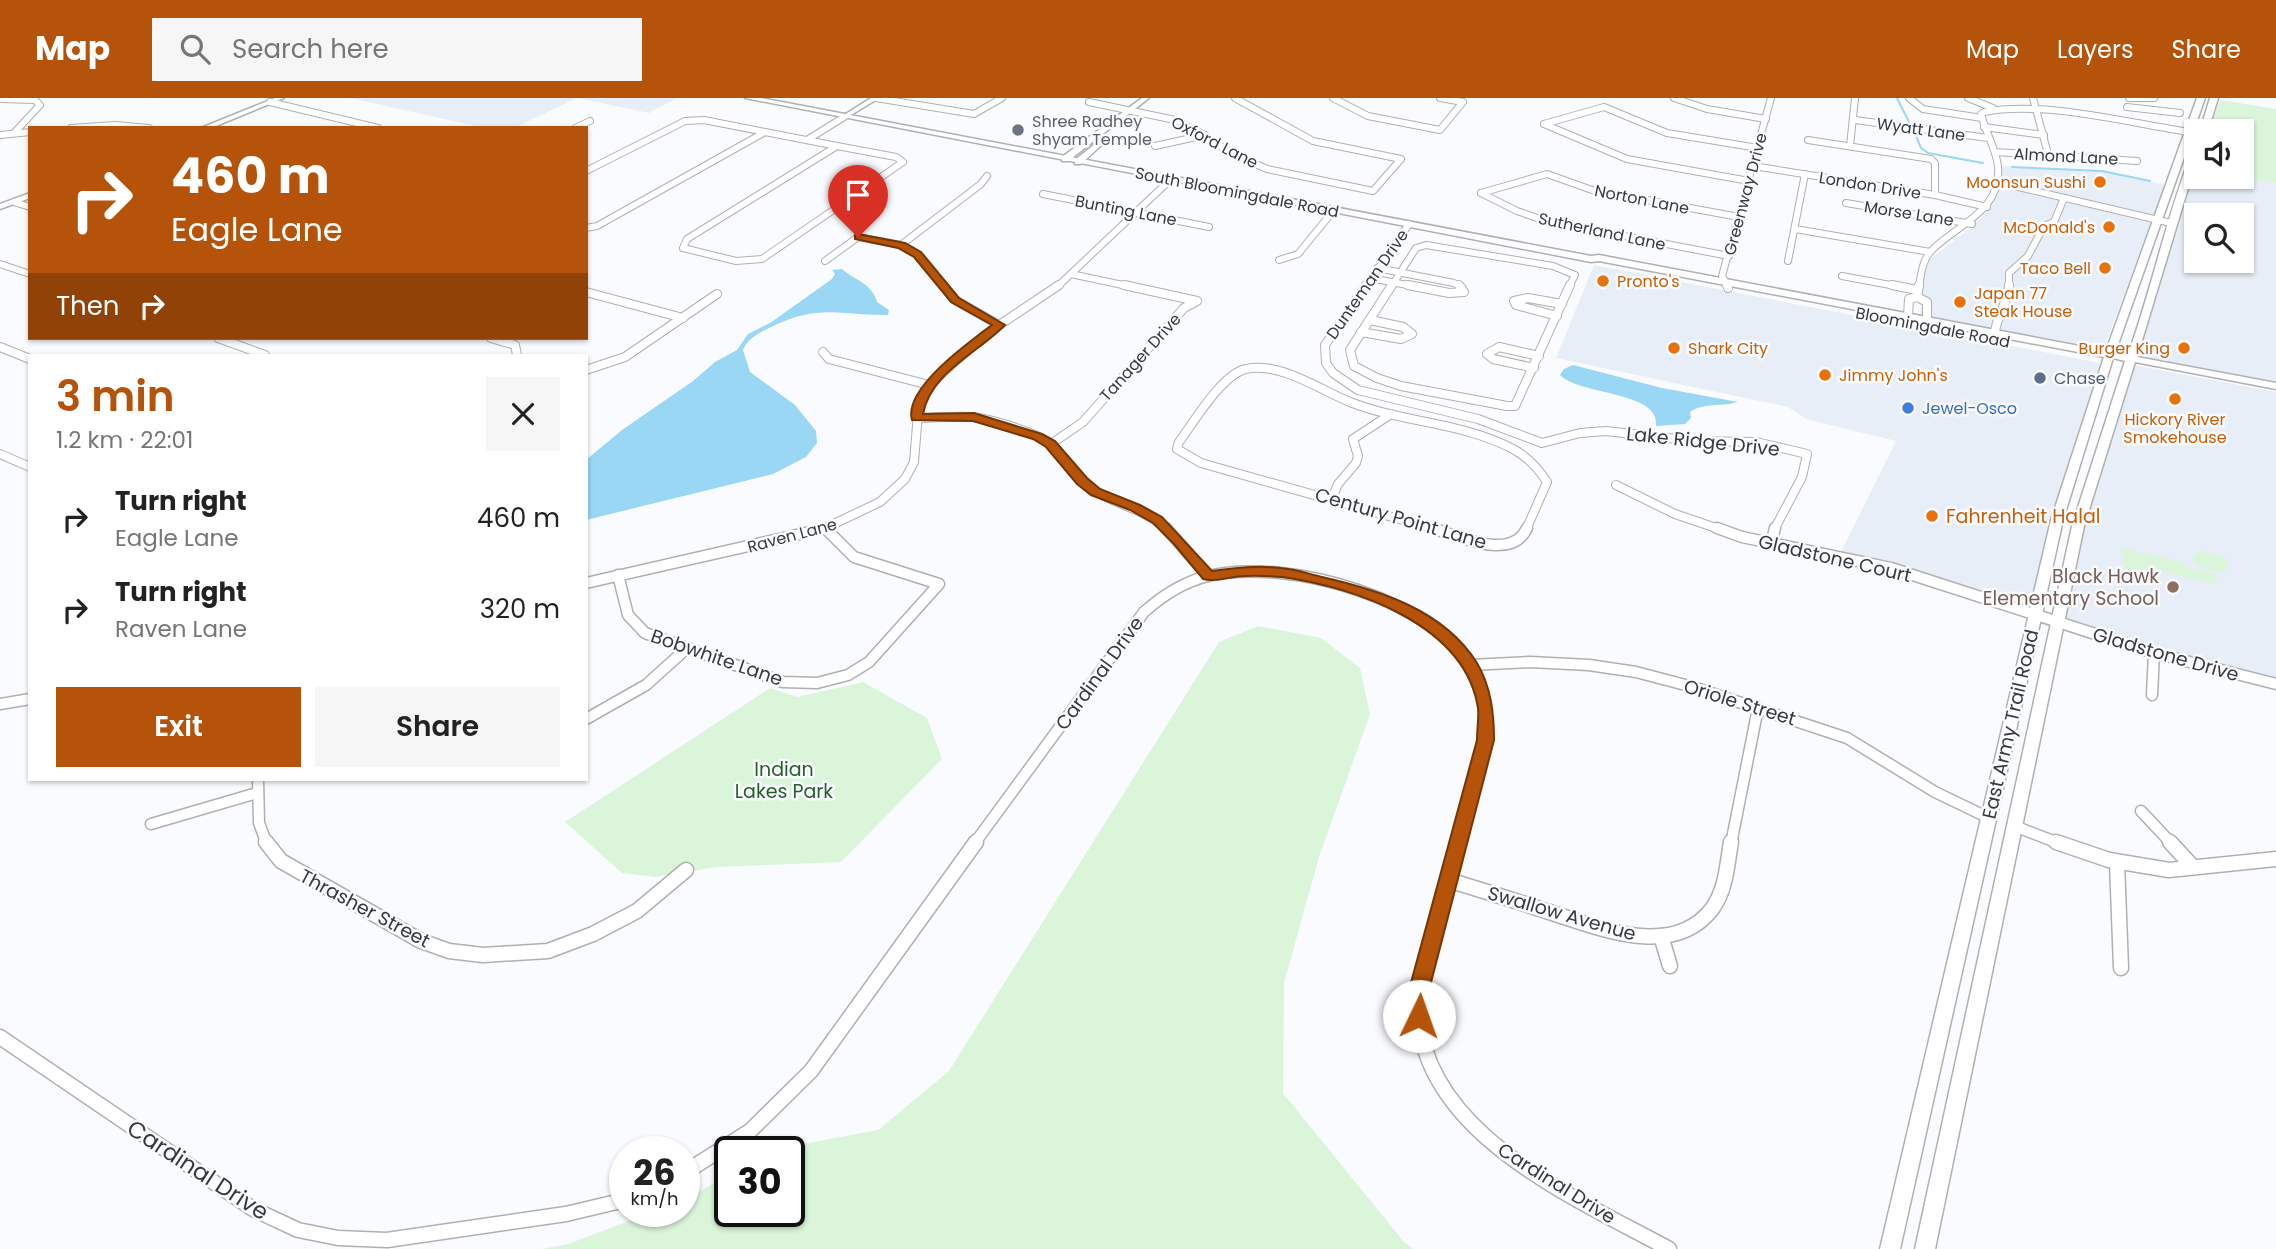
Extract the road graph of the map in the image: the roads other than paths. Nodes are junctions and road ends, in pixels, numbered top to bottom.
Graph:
1 (281, 98) edge
2 (749, 98) edge
3 (873, 98) edge
4 (1002, 98) edge
5 (1146, 98) edge
6 (1154, 98) edge
7 (1235, 98) edge
8 (1333, 98) edge
9 (1440, 98) edge
10 (1674, 98) edge
11 (1771, 98) edge
12 (1855, 98) edge
13 (1909, 98) edge
14 (1968, 98) edge
15 (2033, 98) edge
16 (2128, 98) edge
17 (2154, 98) edge
18 (2201, 98) edge
19 (2214, 98) edge
20 (0, 99) edge
21 (1089, 102) dead end
22 (270, 103) junction
23 (2127, 107) junction
24 (1993, 108) junction
25 (2035, 108) junction
26 (1134, 110) junction
27 (2180, 113) dead end
28 (844, 117) junction
29 (1766, 118) junction
30 (1982, 118) junction
31 (2194, 119) edge
32 (2208, 119) edge
33 (1855, 120) junction
34 (590, 121) dead end
35 (2115, 122) junction
36 (2128, 122) junction
37 (100, 126) edge
38 (126, 126) edge
39 (210, 126) edge
40 (369, 126) edge
41 (579, 126) edge
42 (1984, 127) junction
43 (28, 132) edge
44 (765, 132) junction
45 (14, 133) junction
46 (2184, 134) edge
47 (2184, 134) edge
48 (0, 135) edge
49 (1205, 135) junction
50 (2043, 135) junction
51 (1988, 138) junction
52 (807, 140) junction
53 (1808, 140) dead end
54 (837, 146) junction
55 (1155, 146) dead end
56 (1850, 146) junction
57 (2184, 146) edge
58 (1758, 148) junction
59 (1995, 152) junction
60 (2048, 155) junction
61 (1065, 159) junction
62 (2137, 161) dead end
63 (1079, 162) junction
64 (1753, 166) junction
65 (588, 170) edge
66 (1547, 174) joint
67 (1805, 174) junction
68 (987, 176) dead end
69 (1171, 179) junction
70 (1749, 181) junction
71 (1997, 182) junction
72 (2184, 186) edge
73 (1043, 194) dead end
74 (1935, 195) junction
75 (28, 196) edge
76 (2064, 198) junction
77 (14, 202) junction
78 (1846, 203) dead end
79 (28, 206) edge
80 (0, 207) edge
81 (1987, 207) junction
82 (1334, 210) junction
83 (1135, 212) junction
84 (1739, 216) junction
85 (2157, 220) junction
86 (1972, 223) junction
87 (2171, 223) junction
88 (1409, 224) junction
89 (1209, 227) dead end
90 (588, 228) edge
91 (1795, 229) junction
92 (901, 245) junction
93 (1930, 252) junction
94 (1728, 256) junction
95 (1279, 260) dead end
96 (825, 261) dead end
97 (1788, 261) dead end
98 (0, 264) edge
99 (1377, 268) junction
100 (28, 273) edge
101 (1400, 273) junction
102 (1071, 274) junction
103 (1842, 276) dead end
104 (1370, 278) junction
105 (1393, 283) junction
106 (1726, 285) junction
107 (588, 293) edge
108 (1917, 293) junction
109 (717, 294) dead end
110 (1562, 304) junction
111 (1557, 316) junction
112 (1908, 316) junction
113 (683, 318) junction
114 (1370, 320) junction
115 (1927, 320) junction
116 (999, 325) junction
117 (1361, 332) junction
118 (1995, 332) junction
119 (224, 340) edge
120 (498, 340) edge
121 (0, 347) edge
122 (823, 352) dead end
123 (262, 354) edge
124 (517, 354) edge
125 (1539, 356) junction
126 (28, 358) edge
127 (2108, 358) junction
128 (2130, 362) junction
129 (1534, 368) junction
130 (588, 369) edge
131 (1333, 373) junction
132 (1310, 381) junction
133 (929, 385) junction
134 (2276, 386) edge
135 (2276, 392) edge
136 (1426, 393) junction
137 (1420, 405) junction
138 (1391, 414) junction
139 (916, 418) junction
140 (1510, 430) junction
141 (1495, 441) junction
142 (1051, 444) junction
143 (0, 454) edge
144 (28, 466) edge
145 (1616, 485) dead end
146 (1332, 499) junction
147 (826, 529) junction
148 (1771, 544) junction
149 (618, 575) junction
150 (1208, 576) junction
151 (588, 582) edge
152 (2035, 615) junction
153 (2057, 622) junction
154 (686, 649) junction
155 (2154, 653) junction
156 (1470, 665) junction
157 (2276, 684) edge
158 (2152, 695) dead end
159 (28, 699) edge
160 (0, 704) edge
161 (1758, 708) junction
162 (588, 718) edge
163 (258, 781) edge
164 (257, 793) junction
165 (2141, 811) dead end
166 (1989, 818) junction
167 (151, 824) dead end
168 (2014, 826) junction
169 (2276, 859) edge
170 (2117, 863) junction
171 (2193, 867) junction
172 (686, 870) dead end
173 (1448, 880) junction
174 (1661, 936) junction
175 (1670, 966) dead end
176 (2121, 968) dead end
177 (0, 1037) edge
178 (700, 1163) edge
179 (609, 1204) edge
180 (1669, 1249) edge
181 (1889, 1249) edge
182 (1925, 1249) edge

1 - 22 street
2 - 28 main road, South Bloomingdale Road
3 - 4 street
3 - 28 street
5 - 26 street
6 - 26 street
7 - 49 street, Oxford Lane
8 - 9 street
10 - 29 street
11 - 29 street, Greenway Drive
12 - 33 street
13 - 30 street
14 - 24 street
15 - 25 street
16 - 17 street
16 - 23 street
18 - 31 main road, East Army Trail Road
19 - 32 main road
20 - 45 street
21 - 26 street, Oxford Lane
22 - 39 street
22 - 40 street
23 - 27 street
23 - 36 street
24 - 25 street
24 - 30 street
25 - 35 street
25 - 50 street
26 - 49 street, Oxford Lane
26 - 61 street
26 - 63 street
28 - 52 street
28 - 61 main road, South Bloomingdale Road
29 - 58 street, Greenway Drive
30 - 42 street
33 - 51 street, Wyatt Lane
33 - 56 street
34 - 41 street
35 - 36 street
35 - 46 street
36 - 47 street
37 - 38 street
42 - 50 street
42 - 51 street
43 - 45 street
44 - 52 street
44 - 65 street
44 - 90 street
45 - 48 street
49 - 55 street
50 - 60 street
51 - 59 street
52 - 54 street
53 - 56 street
54 - 54 street
56 - 74 street
57 - 85 main road, East Army Trail Road
58 - 64 street, Greenway Drive
58 - 70 street
59 - 60 street, Almond Lane
59 - 71 street
60 - 62 street, Almond Lane
61 - 63 main road, South Bloomingdale Road
63 - 69 main road, South Bloomingdale Road
64 - 67 street, London Drive
64 - 70 street, Greenway Drive
66 - 84 street, Norton Lane
66 - 94 street, Sutherland Lane
67 - 74 street, London Drive
67 - 91 street
68 - 92 street
69 - 82 main road, South Bloomingdale Road
69 - 83 street, Raven Lane
70 - 84 street, Greenway Drive
71 - 76 street
71 - 81 street
72 - 87 main road, East Army Trail Road
73 - 83 street, Bunting Lane
74 - 81 street, London Drive
75 - 77 street
76 - 85 street
76 - 118 street
77 - 79 street
77 - 80 street
78 - 86 street, Morse Lane
81 - 86 street
82 - 88 main road, South Bloomingdale Road
82 - 95 street
83 - 89 street, Bunting Lane
83 - 102 street, Raven Lane
84 - 94 street, Greenway Drive
85 - 87 street
85 - 127 main road, East Army Trail Road
86 - 93 street
87 - 128 main road, East Army Trail Road
88 - 99 street, Dunteman Drive
88 - 106 main road, South Bloomingdale Road
91 - 93 street
91 - 97 street
92 - 96 street
92 - 116 street
93 - 108 street
94 - 106 street, Greenway Drive
98 - 100 street
99 - 101 street
99 - 104 street, Dunteman Drive
101 - 105 street
101 - 105 street
101 - 110 street
102 - 116 street, Raven Lane
102 - 142 street, Tanager Drive
103 - 108 street
104 - 105 street
104 - 131 street, Dunteman Drive
105 - 114 street
106 - 112 main road, Bloomingdale Road
106 - 127 main road, Bloomingdale Road
107 - 113 street
108 - 112 street
108 - 115 street
109 - 113 street
110 - 111 street
110 - 111 street
111 - 125 street
112 - 115 main road, Bloomingdale Road
113 - 130 street
114 - 117 street
114 - 117 street
115 - 118 main road, Bloomingdale Road
116 - 133 street, Raven Lane
117 - 136 street
118 - 127 main road, Bloomingdale Road
119 - 123 street
120 - 124 street
121 - 126 street
122 - 133 street
125 - 129 street
125 - 129 street
127 - 128 main road, Bloomingdale Road
127 - 152 main road, East Army Trail Road
128 - 134 main road, Bloomingdale Road
128 - 135 main road, Bloomingdale Road
128 - 153 main road, East Army Trail Road
129 - 136 street
131 - 132 street
131 - 137 street
132 - 138 street, Century Point Lane
132 - 146 street, Century Point Lane
133 - 139 street, Raven Lane
136 - 137 street
137 - 140 street
138 - 141 street, Century Point Lane
138 - 146 street
139 - 142 street
139 - 147 street, Raven Lane
140 - 141 street
140 - 148 street, Lake Ridge Drive
141 - 146 street, Century Point Lane
142 - 150 street
143 - 144 street
145 - 148 street, Gladstone Court
147 - 149 street, Raven Lane
147 - 154 street, Bobwhite Lane
148 - 152 street, Gladstone Court
149 - 151 street, Raven Lane
149 - 154 street, Bobwhite Lane
150 - 156 street, Cardinal Drive
150 - 178 street, Cardinal Drive
152 - 153 street, Gladstone Court
152 - 166 main road, East Army Trail Road
153 - 155 street, Gladstone Drive
153 - 168 main road, East Army Trail Road
154 - 162 street
155 - 157 street, Gladstone Drive
155 - 158 street
156 - 161 street, Oriole Street
156 - 173 street, Cardinal Drive
159 - 160 street
161 - 166 street, Oriole Street
161 - 174 street, Swallow Avenue
163 - 164 street, Thrasher Street
164 - 167 street
164 - 172 street, Thrasher Street
165 - 171 street
166 - 181 main road, East Army Trail Road
168 - 170 street
168 - 182 main road, East Army Trail Road
169 - 171 street
170 - 171 street
170 - 176 street
173 - 174 street, Swallow Avenue
173 - 180 street, Cardinal Drive
174 - 175 street
177 - 179 street, Cardinal Drive

